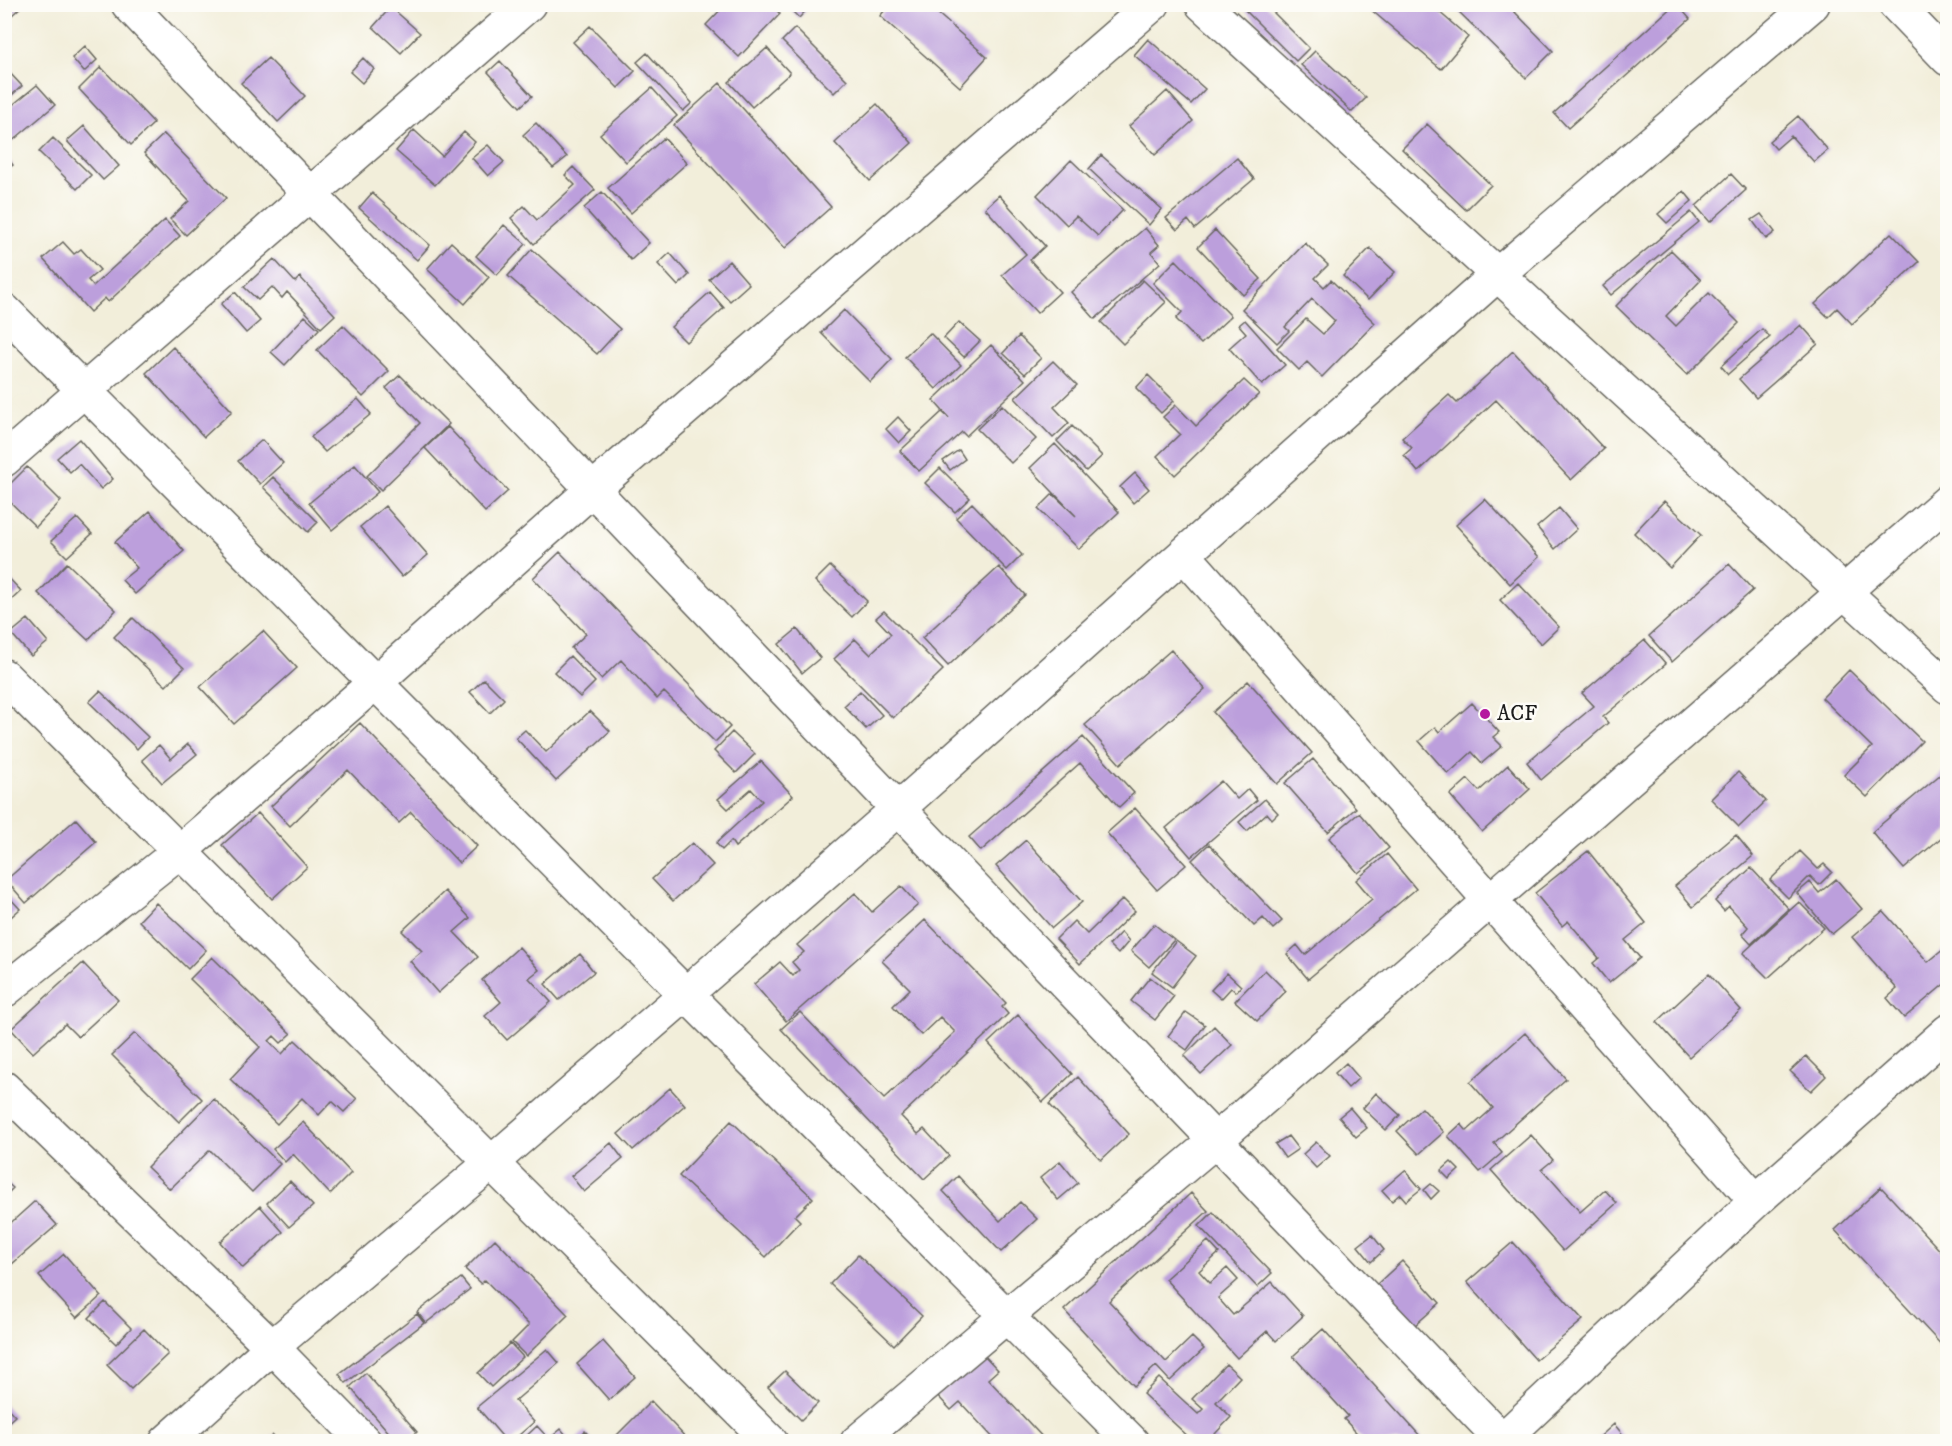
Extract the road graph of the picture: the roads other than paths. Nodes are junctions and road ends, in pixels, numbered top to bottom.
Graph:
1 (128, 4) edge
2 (529, 4) edge
3 (1153, 4) edge
4 (1202, 4) edge
5 (1813, 4) edge
6 (1894, 4) edge
7 (1947, 59) edge
8 (310, 194) junction
9 (1497, 275) junction
10 (4, 310) edge
11 (85, 390) junction
12 (4, 460) edge
13 (593, 489) junction
14 (1947, 501) edge
15 (1184, 555) junction
16 (1844, 592) junction
17 (4, 676) edge
18 (377, 681) junction
19 (1947, 687) edge
20 (898, 808) junction
21 (180, 850) junction
22 (1489, 900) junction
23 (4, 991) edge
24 (687, 993) junction
25 (1947, 1031) edge
26 (4, 1088) edge
27 (1216, 1140) junction
28 (491, 1163) junction
29 (1756, 1200) junction
30 (1006, 1315) junction
31 (272, 1347) junction
32 (1502, 1441) edge
33 (166, 1442) edge
34 (365, 1442) edge
35 (771, 1442) edge
36 (857, 1442) edge
37 (1132, 1442) edge

1 - 8 street
2 - 8 street
3 - 13 street
4 - 9 street
5 - 9 street
6 - 7 street
8 - 11 street
8 - 13 street
9 - 15 street
9 - 16 street
10 - 11 street
11 - 12 street
11 - 18 street
13 - 18 street
13 - 20 street
14 - 16 street
15 - 20 street
15 - 22 street
16 - 19 street
16 - 22 street
17 - 21 street
18 - 21 street
18 - 24 street
20 - 24 street
20 - 27 street
21 - 23 street
21 - 28 street
22 - 27 street
22 - 29 street
24 - 28 street
24 - 30 street
25 - 29 street
26 - 31 street
27 - 30 street
27 - 32 street
28 - 31 street
28 - 35 street
29 - 32 street
30 - 36 street
30 - 37 street
31 - 33 street
31 - 34 street

